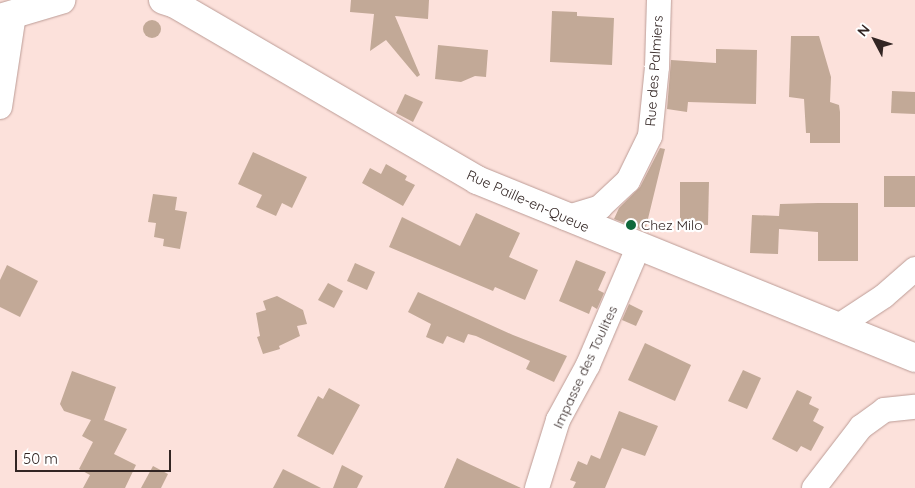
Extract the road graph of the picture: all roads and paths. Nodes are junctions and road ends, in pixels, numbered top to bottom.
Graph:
1 (61, 0) edge
2 (163, 0) edge
3 (658, 0) edge
4 (7, 16) edge
5 (0, 107) edge
6 (565, 218) junction
7 (638, 248) junction
8 (915, 269) edge
9 (837, 327) junction
10 (915, 358) edge
11 (915, 407) edge
12 (537, 488) edge
13 (814, 488) edge

1 - 4 main road
2 - 6 main road, Rue Paille-en-Queue
3 - 6 street, Rue des Palmiers
4 - 5 street
6 - 7 main road, Rue Paille-en-Queue
7 - 9 main road, Rue Paille-en-Queue
7 - 12 street, Impasse des Toulites
8 - 9 street
9 - 10 main road, Rue Paille-en-Queue
11 - 13 street

